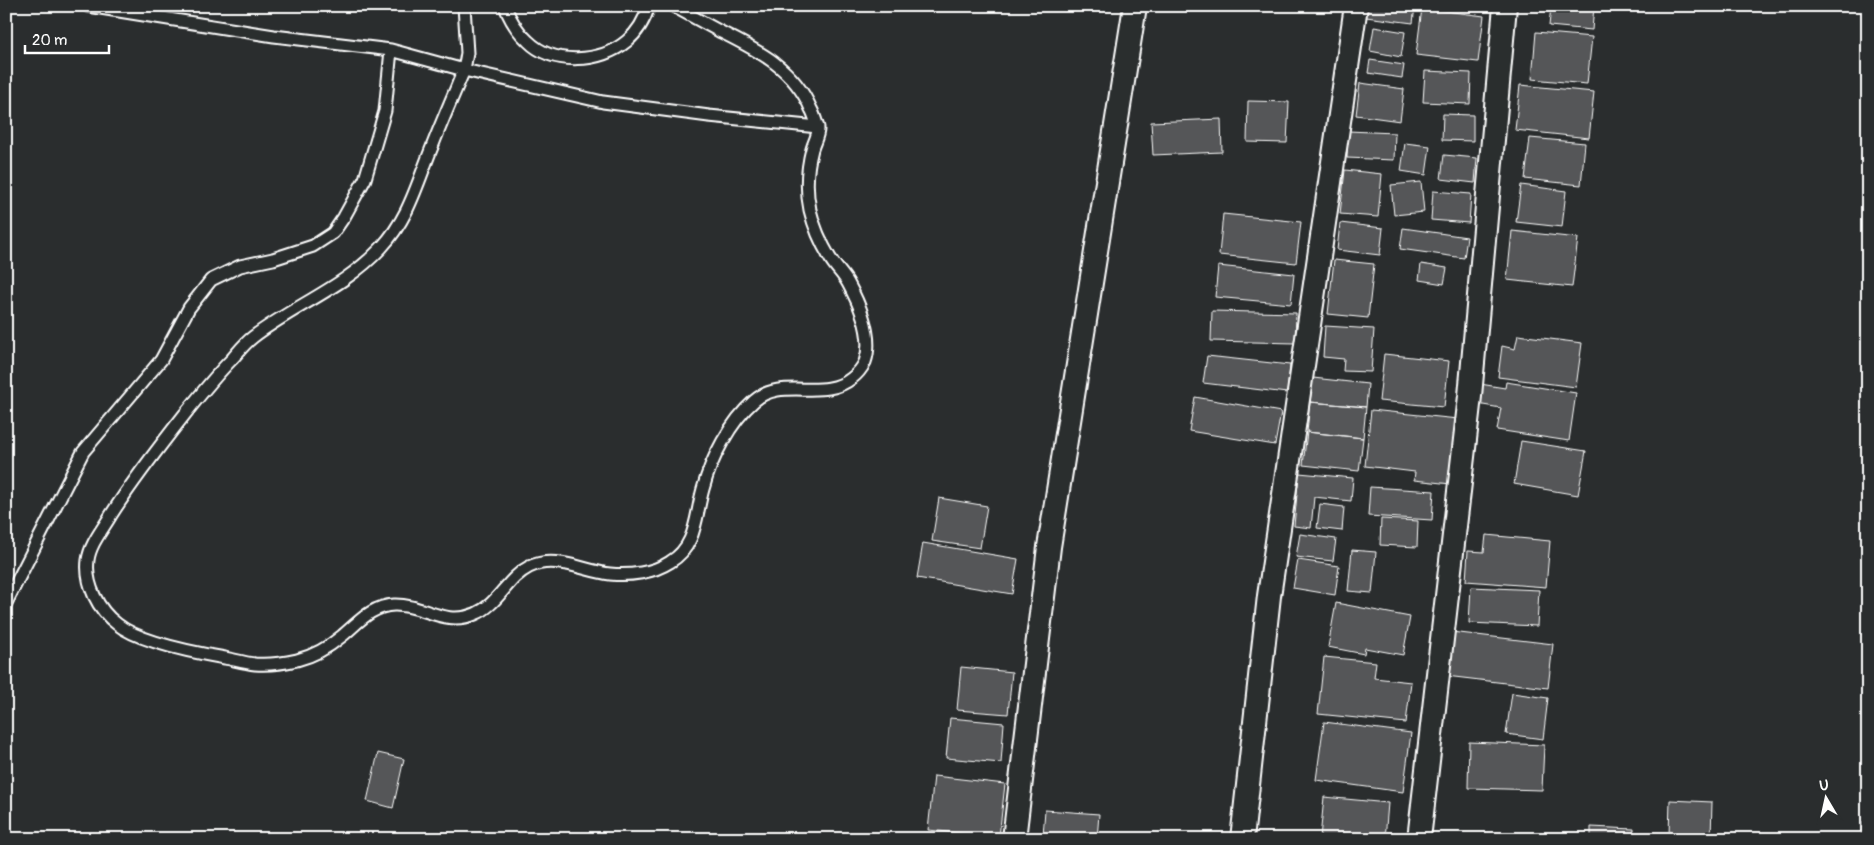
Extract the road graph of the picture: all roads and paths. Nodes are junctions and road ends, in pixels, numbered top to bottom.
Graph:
1 (88, 6) edge
2 (464, 6) edge
3 (505, 6) edge
4 (649, 6) edge
5 (673, 6) edge
6 (1135, 6) edge
7 (1356, 6) edge
8 (1505, 6) edge
9 (391, 50) junction
10 (464, 70) junction
11 (818, 127) junction
12 (6, 603) edge
13 (1014, 839) edge
14 (1242, 839) edge
15 (1419, 839) edge

1 - 9 lane
2 - 10 lane
3 - 4 lane
5 - 11 lane
6 - 13 street
7 - 14 street
8 - 15 street
9 - 10 lane
9 - 12 lane
10 - 11 lane
10 - 11 lane

